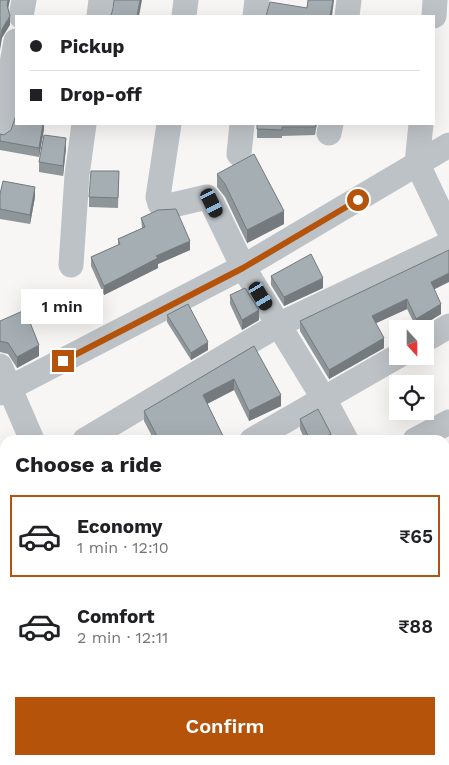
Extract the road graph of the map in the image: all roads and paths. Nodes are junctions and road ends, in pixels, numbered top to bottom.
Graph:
1 (24, 0) edge
2 (101, 0) edge
3 (186, 0) edge
4 (257, 0) edge
5 (349, 0) edge
6 (435, 0) edge
7 (21, 15) edge
8 (99, 15) edge
9 (184, 15) edge
10 (255, 15) edge
11 (347, 15) edge
12 (434, 15) edge
13 (15, 47) edge
14 (84, 125) edge
15 (169, 125) edge
16 (242, 125) edge
17 (421, 125) edge
18 (0, 130) edge
19 (449, 145) edge
20 (239, 154) dead end
21 (417, 163) junction
22 (449, 230) edge
23 (449, 244) edge
24 (71, 265) dead end
25 (243, 268) junction
26 (278, 325) junction
27 (449, 326) edge
28 (434, 335) edge
29 (389, 361) edge
30 (0, 366) edge
31 (5, 391) edge
32 (324, 399) junction
33 (449, 422) edge
34 (29, 435) edge
35 (92, 435) edge
36 (261, 435) edge
37 (343, 435) edge
38 (424, 435) edge

1 - 7 street
2 - 8 street
3 - 9 street
4 - 10 street
5 - 11 street
6 - 12 street
13 - 18 street
14 - 24 street
15 - 25 street
16 - 20 street
17 - 21 street
19 - 21 street
21 - 22 street
21 - 25 street
23 - 26 street
25 - 26 street
25 - 31 street
26 - 32 street
26 - 35 street
27 - 28 street
29 - 32 street
30 - 31 street
31 - 34 street
32 - 36 street
32 - 37 street
33 - 38 street

